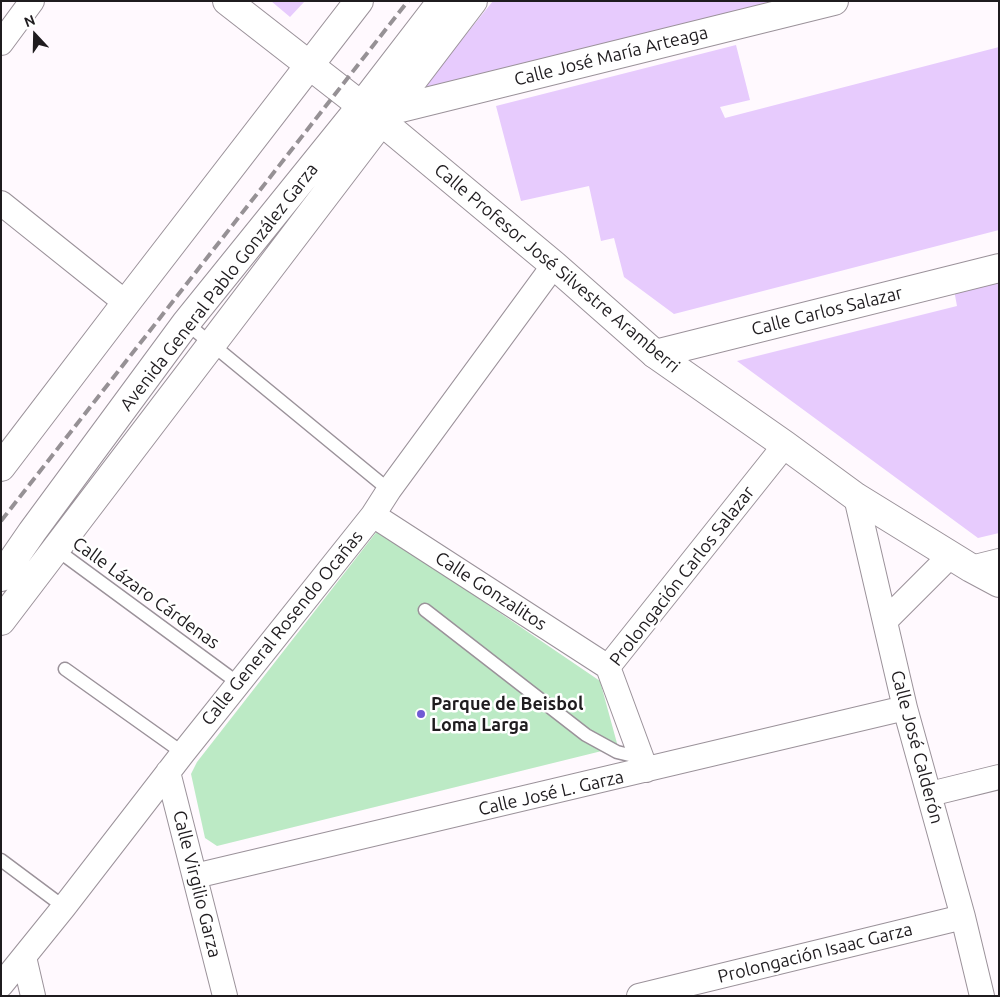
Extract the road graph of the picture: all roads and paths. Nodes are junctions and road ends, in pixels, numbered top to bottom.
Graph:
1 (32, 1) edge
2 (227, 1) edge
3 (359, 1) edge
4 (442, 1) edge
5 (473, 1) edge
6 (834, 1) edge
7 (1, 43) edge
8 (309, 65) junction
9 (377, 113) junction
10 (1, 203) edge
11 (554, 265) junction
12 (999, 268) edge
13 (126, 303) junction
14 (186, 323) junction
15 (212, 343) junction
16 (655, 354) junction
17 (785, 445) junction
18 (1, 468) edge
19 (389, 490) junction
20 (856, 498) junction
21 (373, 515) junction
22 (32, 532) junction
23 (55, 548) junction
24 (999, 561) edge
25 (961, 562) junction
26 (1, 577) edge
27 (999, 583) edge
28 (425, 610) dead end
29 (1, 621) edge
30 (885, 621) junction
31 (608, 667) junction
32 (65, 669) dead end
33 (238, 683) junction
34 (906, 708) junction
35 (183, 753) junction
36 (644, 764) junction
37 (168, 772) junction
38 (999, 777) edge
39 (930, 794) junction
40 (1, 860) edge
41 (196, 876) junction
42 (64, 907) junction
43 (962, 917) junction
44 (24, 957) junction
45 (1, 985) edge
46 (33, 996) edge
47 (225, 996) edge
48 (639, 996) edge
49 (982, 996) edge

1 - 7 street
2 - 8 main road, Calle Profesor José Silvestre Aramberri
3 - 8 main road
4 - 9 main road, Avenida General Pablo González Garza
5 - 9 main road
6 - 9 main road, Calle José María Arteaga
8 - 9 main road, Calle Profesor José Silvestre Aramberri
8 - 13 main road
9 - 11 main road, Calle Profesor José Silvestre Aramberri
9 - 14 main road, Avenida General Pablo González Garza
9 - 15 main road, Avenida General Pablo González Garza
10 - 13 street
11 - 16 main road, Calle Profesor José Silvestre Aramberri
11 - 19 street, Calle General Rosendo Ocañas
12 - 16 main road, Calle Carlos Salazar
13 - 18 main road
14 - 15 lane
14 - 22 main road, Avenida General Pablo González Garza
15 - 19 lane
15 - 23 main road, Avenida General Pablo González Garza
16 - 17 main road, Calle Profesor José Silvestre Aramberri
17 - 20 main road, Calle Profesor José Silvestre Aramberri
17 - 31 street, Prolongación Carlos Salazar
19 - 21 street, Calle General Rosendo Ocañas
20 - 25 main road, Calle Profesor José Silvestre Aramberri
20 - 30 street, Calle José Calderón
21 - 31 street, Calle Gonzalitos
21 - 33 street, Calle General Rosendo Ocañas
22 - 23 lane, Calle Lázaro Cárdenas
22 - 26 main road, Avenida General Pablo González Garza
23 - 29 main road, Avenida General Pablo González Garza
23 - 33 lane, Calle Lázaro Cárdenas
24 - 25 street
25 - 27 main road, Calle Profesor José Silvestre Aramberri
25 - 30 street
28 - 36 lane
30 - 34 street, Calle José Calderón
31 - 36 street, Prolongación Carlos Salazar
32 - 35 lane
33 - 35 street, Calle General Rosendo Ocañas
34 - 36 street, Calle José L. Garza
34 - 39 street, Calle José Calderón
35 - 37 street, Calle General Rosendo Ocañas
36 - 41 street, Calle José L. Garza
37 - 41 street, Calle Virgilio Garza
37 - 42 street, Calle General Rosendo Ocañas
38 - 39 street
39 - 43 street, Calle José Calderón
40 - 42 lane
41 - 47 street, Calle Virgilio Garza
42 - 44 street, Calle General Rosendo Ocañas
43 - 48 street, Prolongación Isaac Garza
43 - 49 street, Calle José Calderón
44 - 45 street, Calle General Rosendo Ocañas
44 - 46 street

